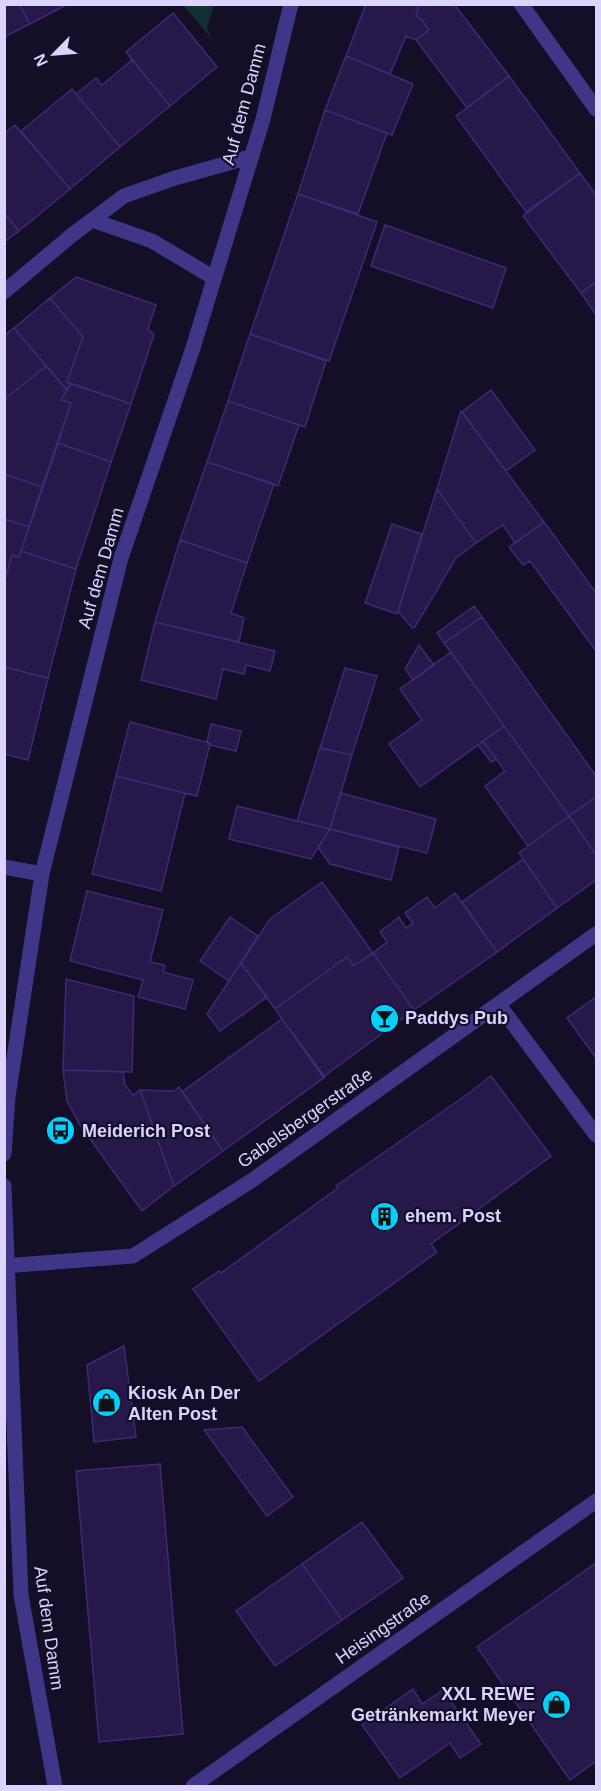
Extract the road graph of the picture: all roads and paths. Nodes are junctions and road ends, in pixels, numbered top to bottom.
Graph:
1 (291, 4) edge
2 (520, 4) edge
3 (597, 109) edge
4 (250, 157) junction
5 (92, 220) junction
6 (214, 278) junction
7 (4, 292) edge
8 (4, 867) edge
9 (42, 874) junction
10 (597, 934) edge
11 (499, 1005) junction
12 (597, 1135) edge
13 (4, 1154) edge
14 (4, 1185) edge
15 (6, 1266) edge
16 (4, 1461) edge
17 (16, 1480) junction
18 (597, 1501) edge
19 (55, 1786) edge
20 (193, 1786) edge

1 - 4 street, Auf dem Damm
2 - 3 street
4 - 5 street
4 - 6 street, Auf dem Damm
5 - 6 street
5 - 7 street
6 - 9 street, Auf dem Damm
8 - 9 street
9 - 13 street, Auf dem Damm
10 - 11 street, Gabelsbergerstraße
11 - 12 street
11 - 15 street, Gabelsbergerstraße
14 - 15 street, Auf dem Damm
15 - 17 street, Auf dem Damm
16 - 17 street
17 - 19 street, Auf dem Damm
18 - 20 street, Heisingstraße

